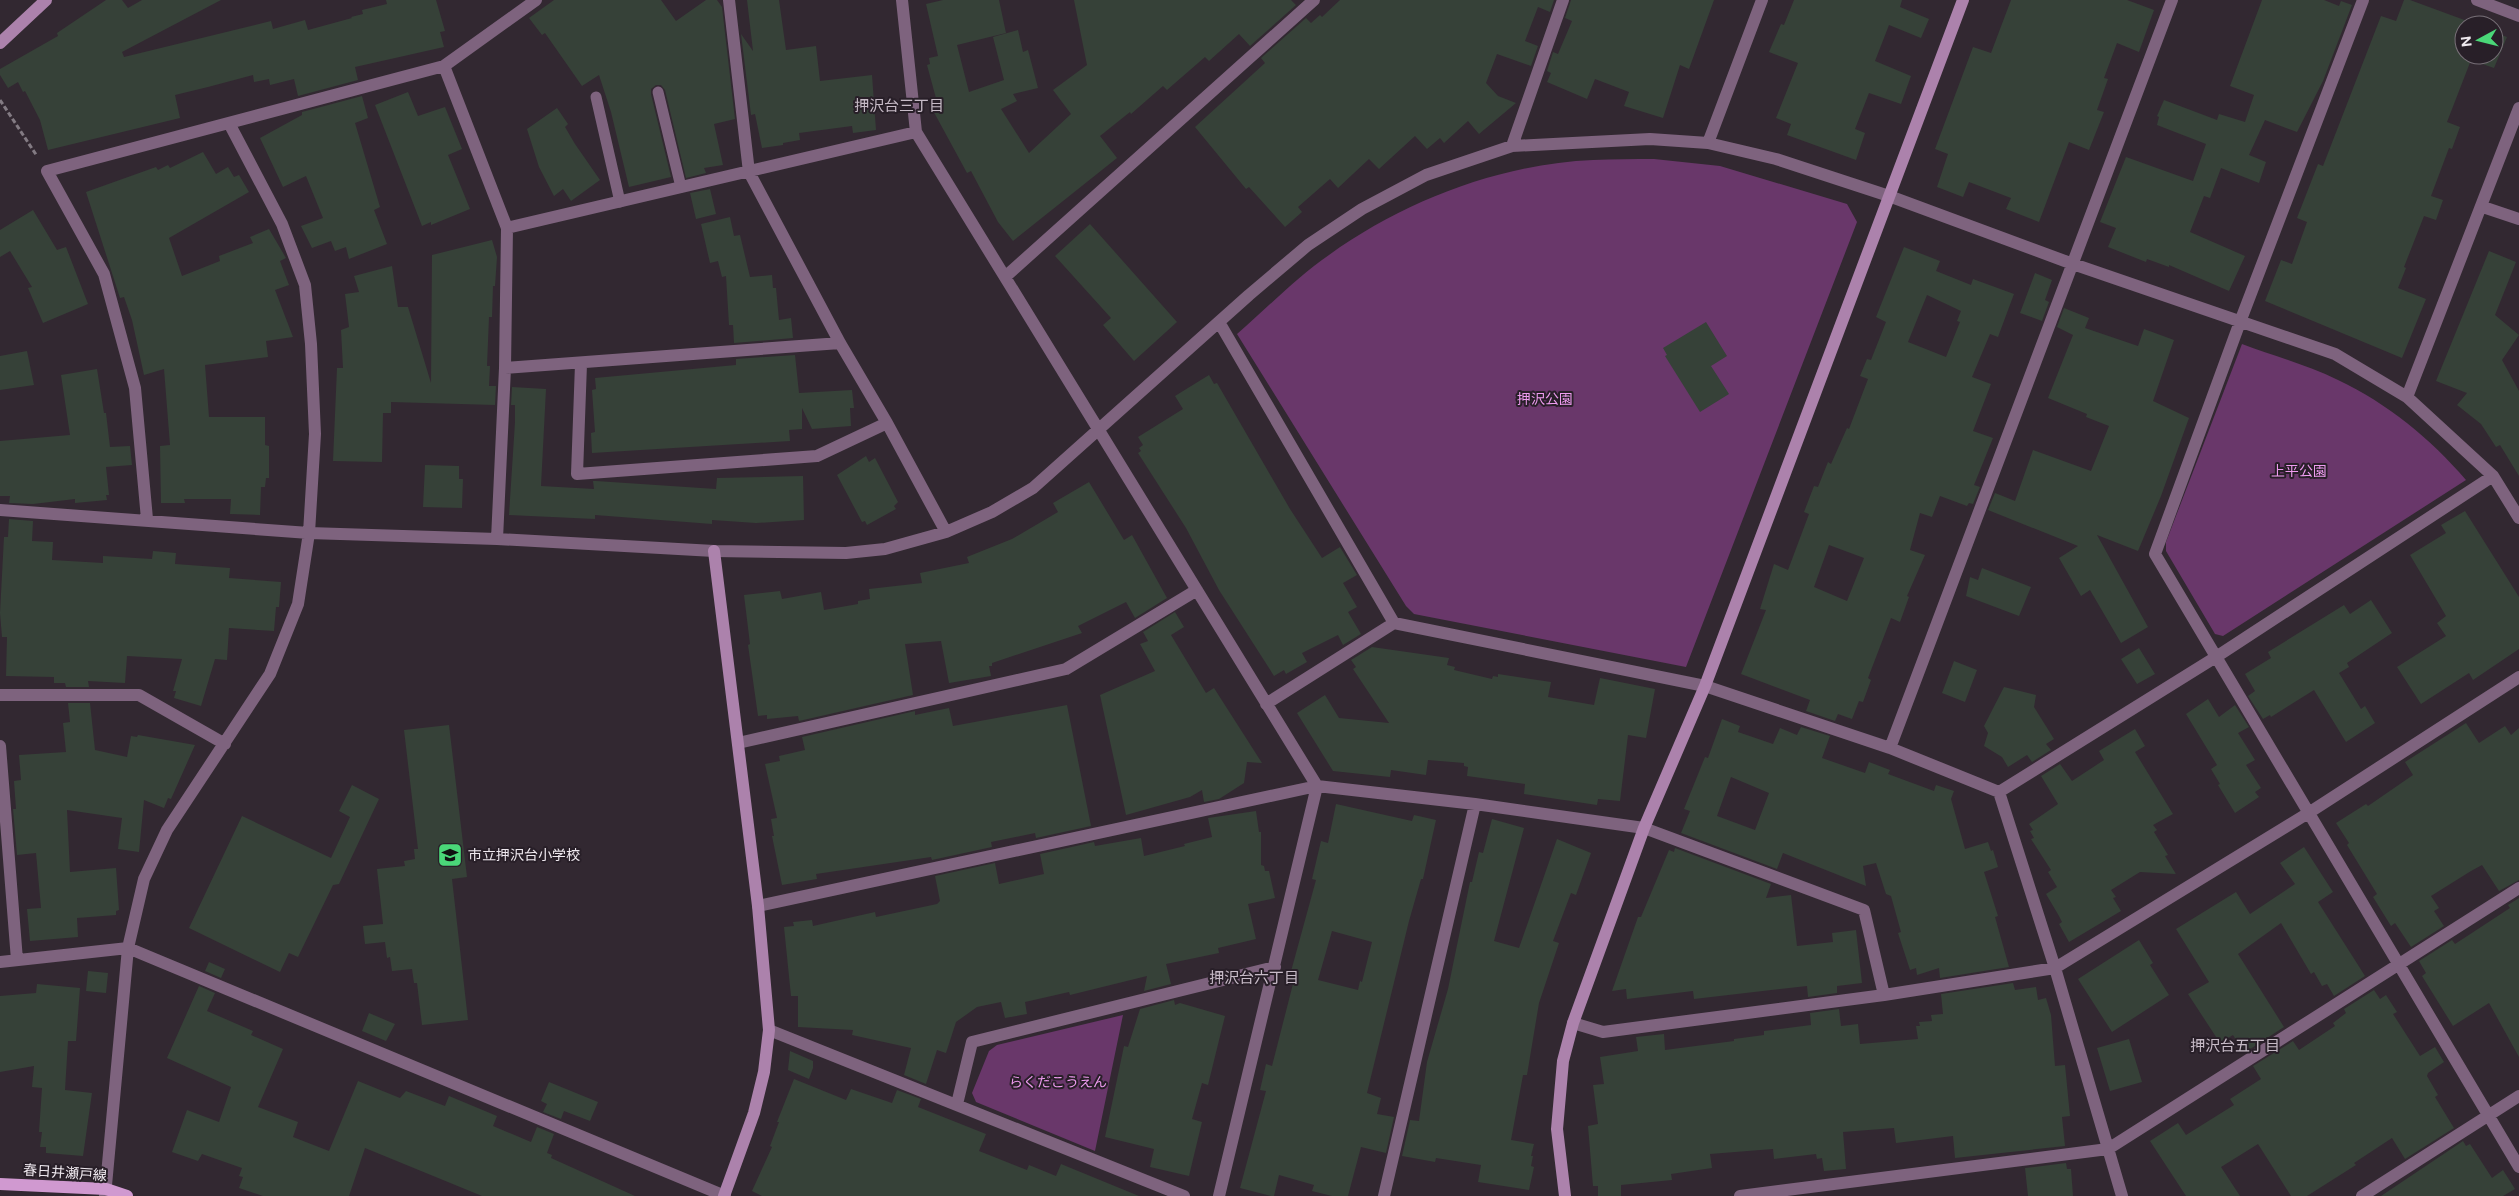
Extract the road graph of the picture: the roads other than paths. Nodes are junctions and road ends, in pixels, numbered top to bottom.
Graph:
1 (46, 0) edge
2 (536, 0) edge
3 (729, 0) edge
4 (902, 0) edge
5 (1314, 0) edge
6 (1564, 0) edge
7 (1762, 0) edge
8 (1963, 0) edge
9 (2172, 0) edge
10 (2363, 0) edge
11 (2477, 0) edge
12 (2519, 16) edge
13 (0, 43) edge
14 (444, 66) junction
15 (658, 92) dead end
16 (596, 97) dead end
17 (2519, 108) edge
18 (230, 125) junction
19 (916, 132) junction
20 (1708, 143) junction
21 (1512, 146) junction
22 (750, 172) junction
23 (681, 187) junction
24 (1889, 196) junction
25 (620, 202) junction
26 (2482, 207) junction
27 (2519, 219) edge
28 (507, 228) junction
29 (2073, 264) junction
30 (1005, 277) junction
31 (1219, 322) junction
32 (2240, 322) junction
33 (840, 343) junction
34 (581, 364) junction
35 (505, 368) junction
36 (2407, 397) junction
37 (888, 423) junction
38 (1098, 429) junction
39 (2493, 476) junction
40 (0, 510) edge
41 (2519, 518) edge
42 (147, 519) junction
43 (946, 532) junction
44 (309, 533) junction
45 (497, 539) junction
46 (714, 551) junction
47 (1197, 590) junction
48 (1394, 623) junction
49 (2216, 656) junction
50 (2519, 677) edge
51 (1705, 686) junction
52 (0, 694) edge
53 (1266, 704) junction
54 (738, 743) junction
55 (225, 744) junction
56 (0, 746) edge
57 (1890, 748) junction
58 (2, 782) edge
59 (1317, 786) junction
60 (1999, 792) junction
61 (1475, 804) junction
62 (2310, 812) junction
63 (1644, 828) junction
64 (2519, 888) edge
65 (758, 906) junction
66 (128, 948) junction
67 (17, 960) junction
68 (0, 962) edge
69 (2398, 965) junction
70 (1275, 967) junction
71 (2055, 968) junction
72 (1884, 995) junction
73 (1574, 1023) junction
74 (768, 1030) junction
75 (2519, 1096) edge
76 (957, 1104) junction
77 (2489, 1116) junction
78 (2108, 1149) junction
79 (2519, 1166) edge
80 (0, 1184) edge
81 (106, 1193) edge
82 (127, 1196) edge
83 (725, 1196) edge
84 (1184, 1196) edge
85 (1219, 1196) edge
86 (1384, 1196) edge
87 (1565, 1196) edge
88 (1740, 1196) edge
89 (2122, 1196) edge
90 (2362, 1196) edge

1 - 13 street
2 - 14 street
3 - 22 street
4 - 19 street
5 - 30 street
6 - 21 street
7 - 20 street
8 - 24 street
9 - 29 street
10 - 32 street
11 - 12 street
14 - 18 street
14 - 28 street
15 - 23 lane
16 - 25 lane
17 - 26 street
18 - 42 street
18 - 44 street
19 - 22 street
19 - 30 street
20 - 21 street
20 - 24 street
21 - 31 street
22 - 23 street
22 - 33 street
23 - 25 street
24 - 29 street
24 - 51 street
25 - 28 street
26 - 27 street
26 - 36 street
28 - 35 street
29 - 32 street
29 - 57 street
30 - 38 street
31 - 38 street
31 - 48 street
32 - 36 street
32 - 49 street
33 - 34 street
33 - 37 street
34 - 35 street
34 - 37 street
35 - 45 street
36 - 39 street
37 - 43 street
38 - 43 street
38 - 47 street
39 - 41 street
39 - 49 street
40 - 42 street
42 - 44 street
43 - 46 street
44 - 45 street
44 - 55 street
45 - 46 street
46 - 54 street
47 - 53 street
47 - 54 street
48 - 51 street
48 - 53 street
49 - 60 street
49 - 62 street
50 - 62 street
51 - 57 street
51 - 63 street
52 - 55 street
53 - 59 street
54 - 65 street
55 - 66 street
56 - 58 street
57 - 60 street
58 - 67 street
59 - 61 street
59 - 65 street
59 - 70 street
60 - 71 street
61 - 63 street
61 - 86 street
62 - 69 street
62 - 71 street
63 - 72 street
63 - 73 street
64 - 69 street
65 - 74 street
66 - 67 street
66 - 81 street
66 - 83 street
67 - 68 street
69 - 77 street
69 - 78 street
70 - 76 street
70 - 85 street
71 - 72 street
71 - 78 street
72 - 73 street
73 - 87 street
74 - 76 street
74 - 83 street
75 - 77 street
76 - 84 street
77 - 79 street
77 - 90 street
78 - 88 street
78 - 89 street
80 - 81 main road, 春日井瀬戸線
81 - 82 main road, 春日井瀬戸線

